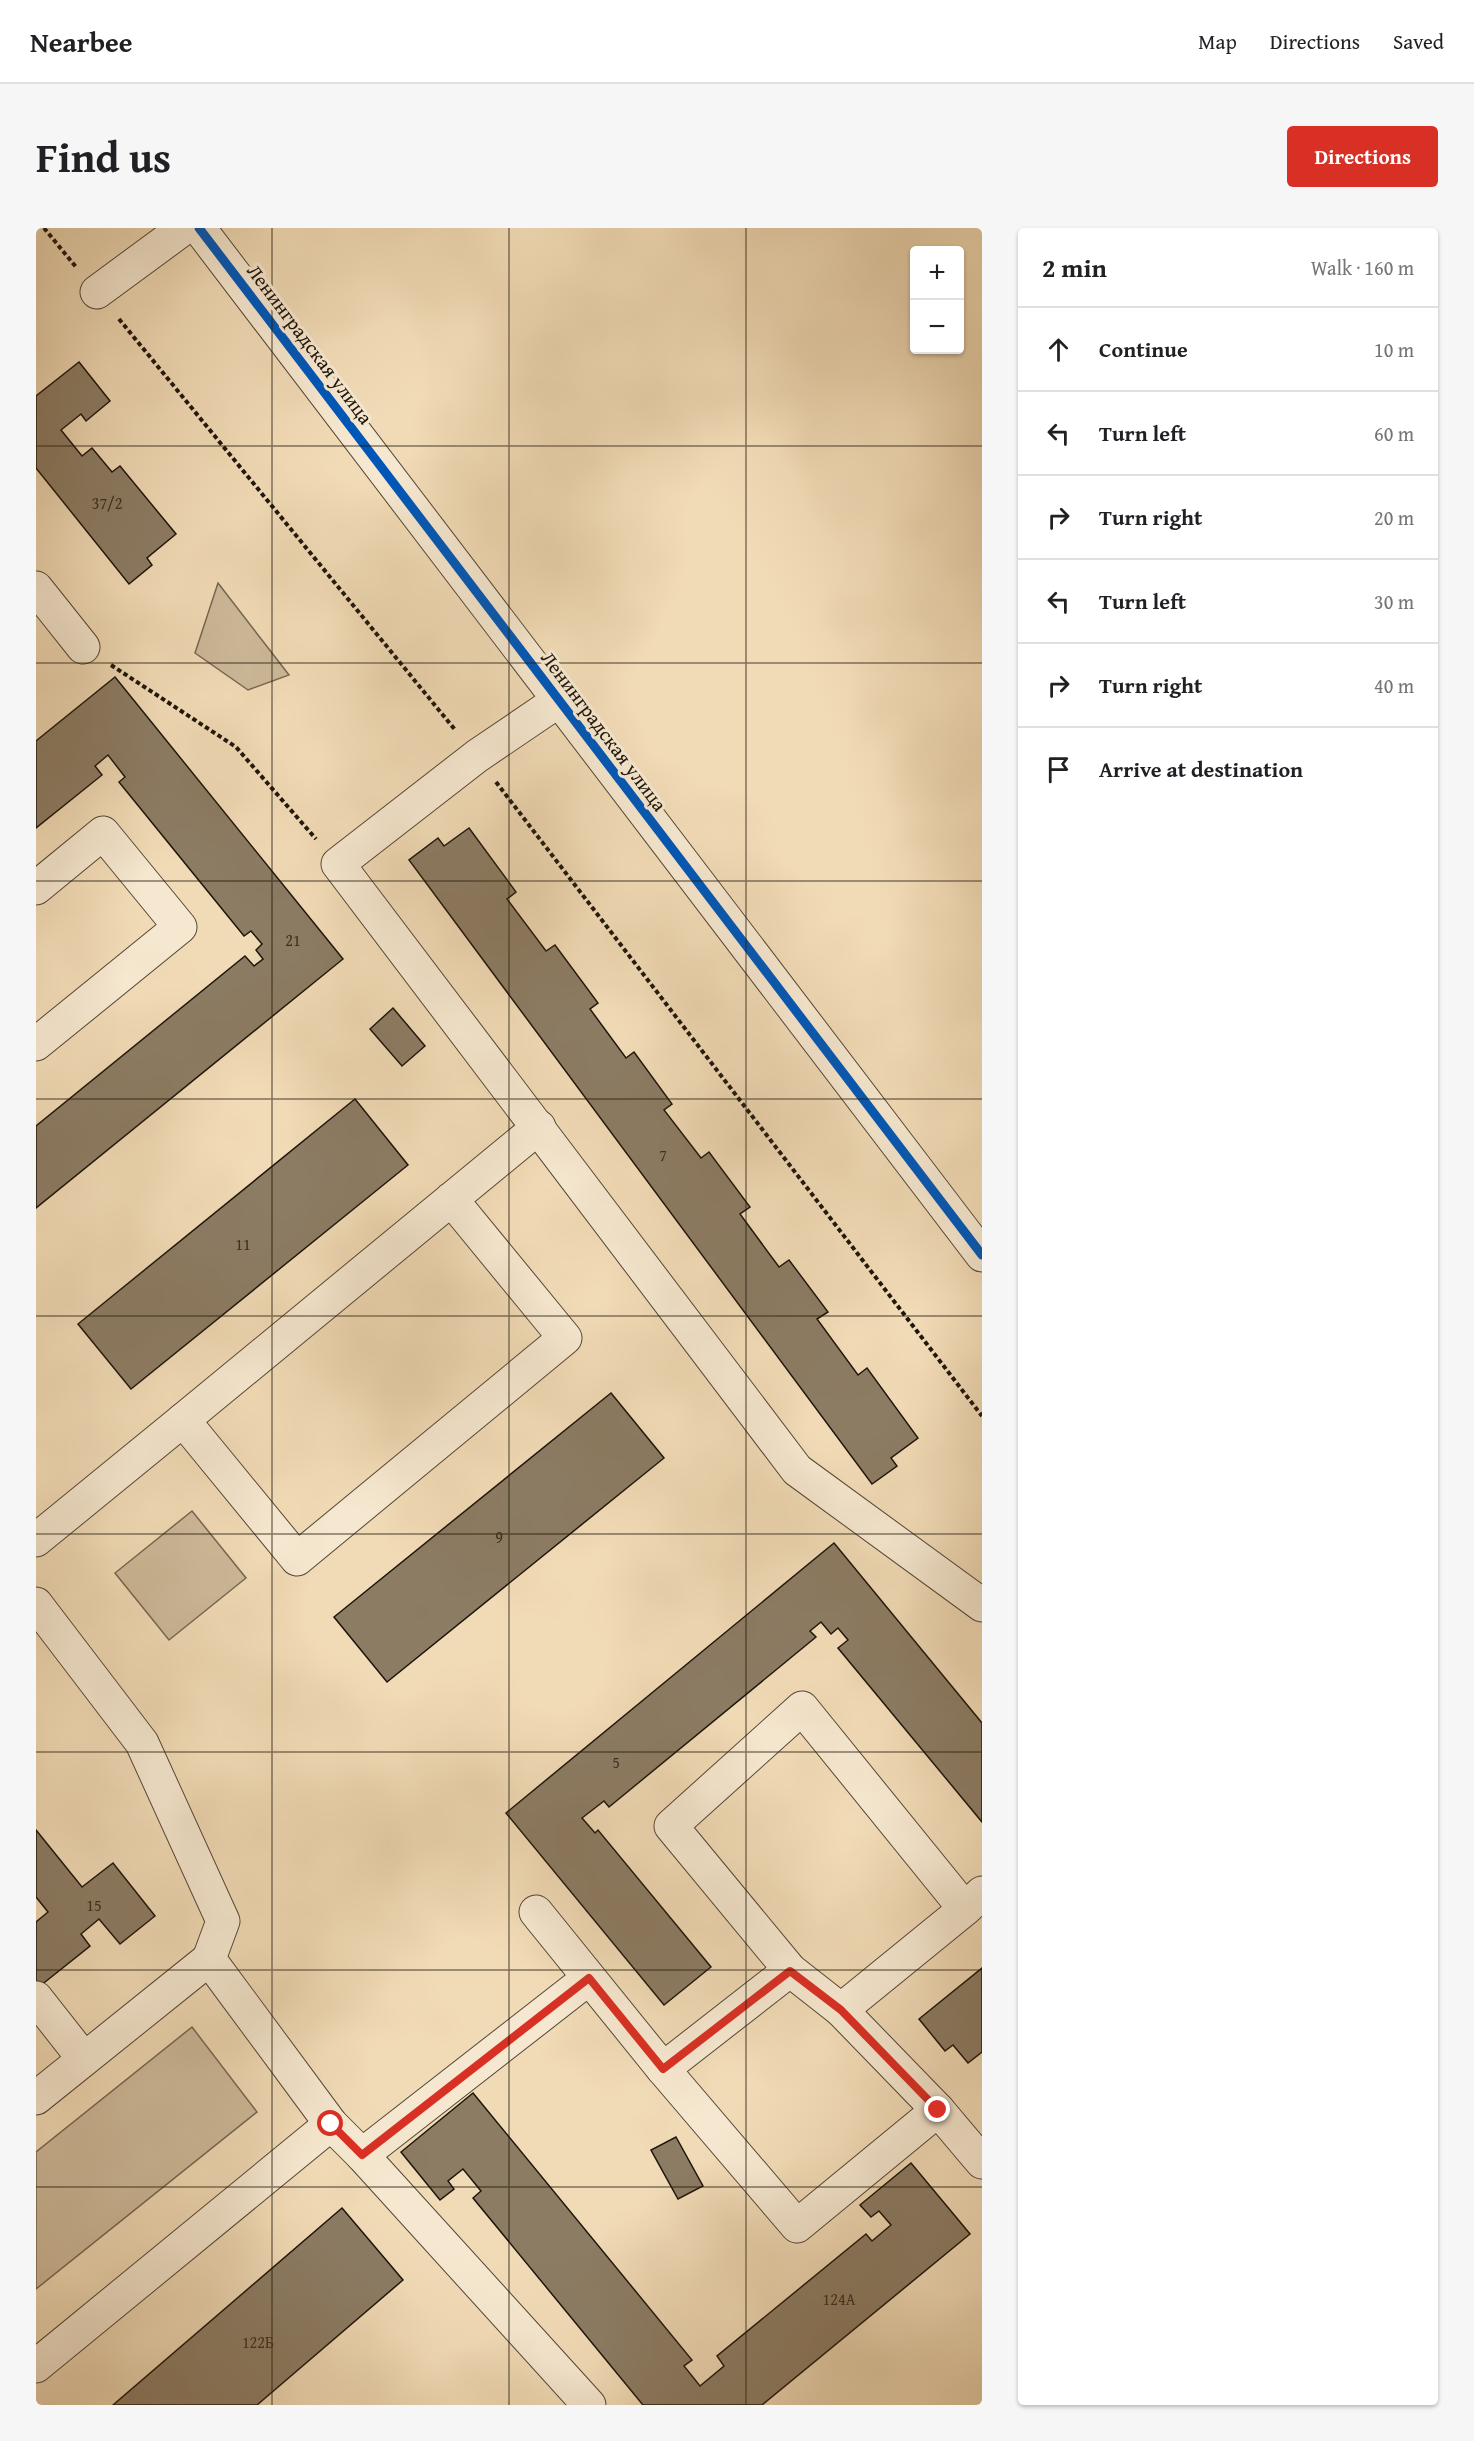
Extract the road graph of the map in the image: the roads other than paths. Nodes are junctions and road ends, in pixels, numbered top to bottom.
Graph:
1 (184, 228) edge
2 (199, 228) edge
3 (97, 292) road end
4 (36, 588) edge
5 (83, 647) road end
6 (558, 701) junction
7 (36, 888) edge
8 (36, 1044) edge
9 (539, 1127) junction
10 (451, 1199) junction
11 (982, 1255) edge
12 (183, 1420) junction
13 (36, 1540) edge
14 (36, 1604) edge
15 (982, 1605) edge
16 (974, 1901) edge
17 (536, 1912) dead end
18 (209, 1959) junction
19 (790, 1971) junction
20 (589, 1978) junction
21 (36, 1998) edge
22 (841, 2010) junction
23 (84, 2059) junction
24 (663, 2069) junction
25 (36, 2098) edge
26 (938, 2110) junction
27 (331, 2124) junction
28 (362, 2155) junction
29 (982, 2162) edge
30 (36, 2366) edge
31 (589, 2405) edge

1 - 3 street
2 - 6 street, Ленинградская улица
4 - 5 street
6 - 9 street
6 - 11 street, Ленинградская улица
7 - 8 street
9 - 10 street
9 - 15 street
10 - 12 street
10 - 12 street
12 - 13 street
14 - 18 street
16 - 19 street
16 - 22 street
17 - 20 street
18 - 23 street
18 - 27 street
19 - 22 street
19 - 24 street
20 - 24 street
20 - 28 street
21 - 23 street
22 - 26 street
23 - 25 street
24 - 26 street
26 - 29 street
27 - 28 street
27 - 30 street
28 - 31 street

